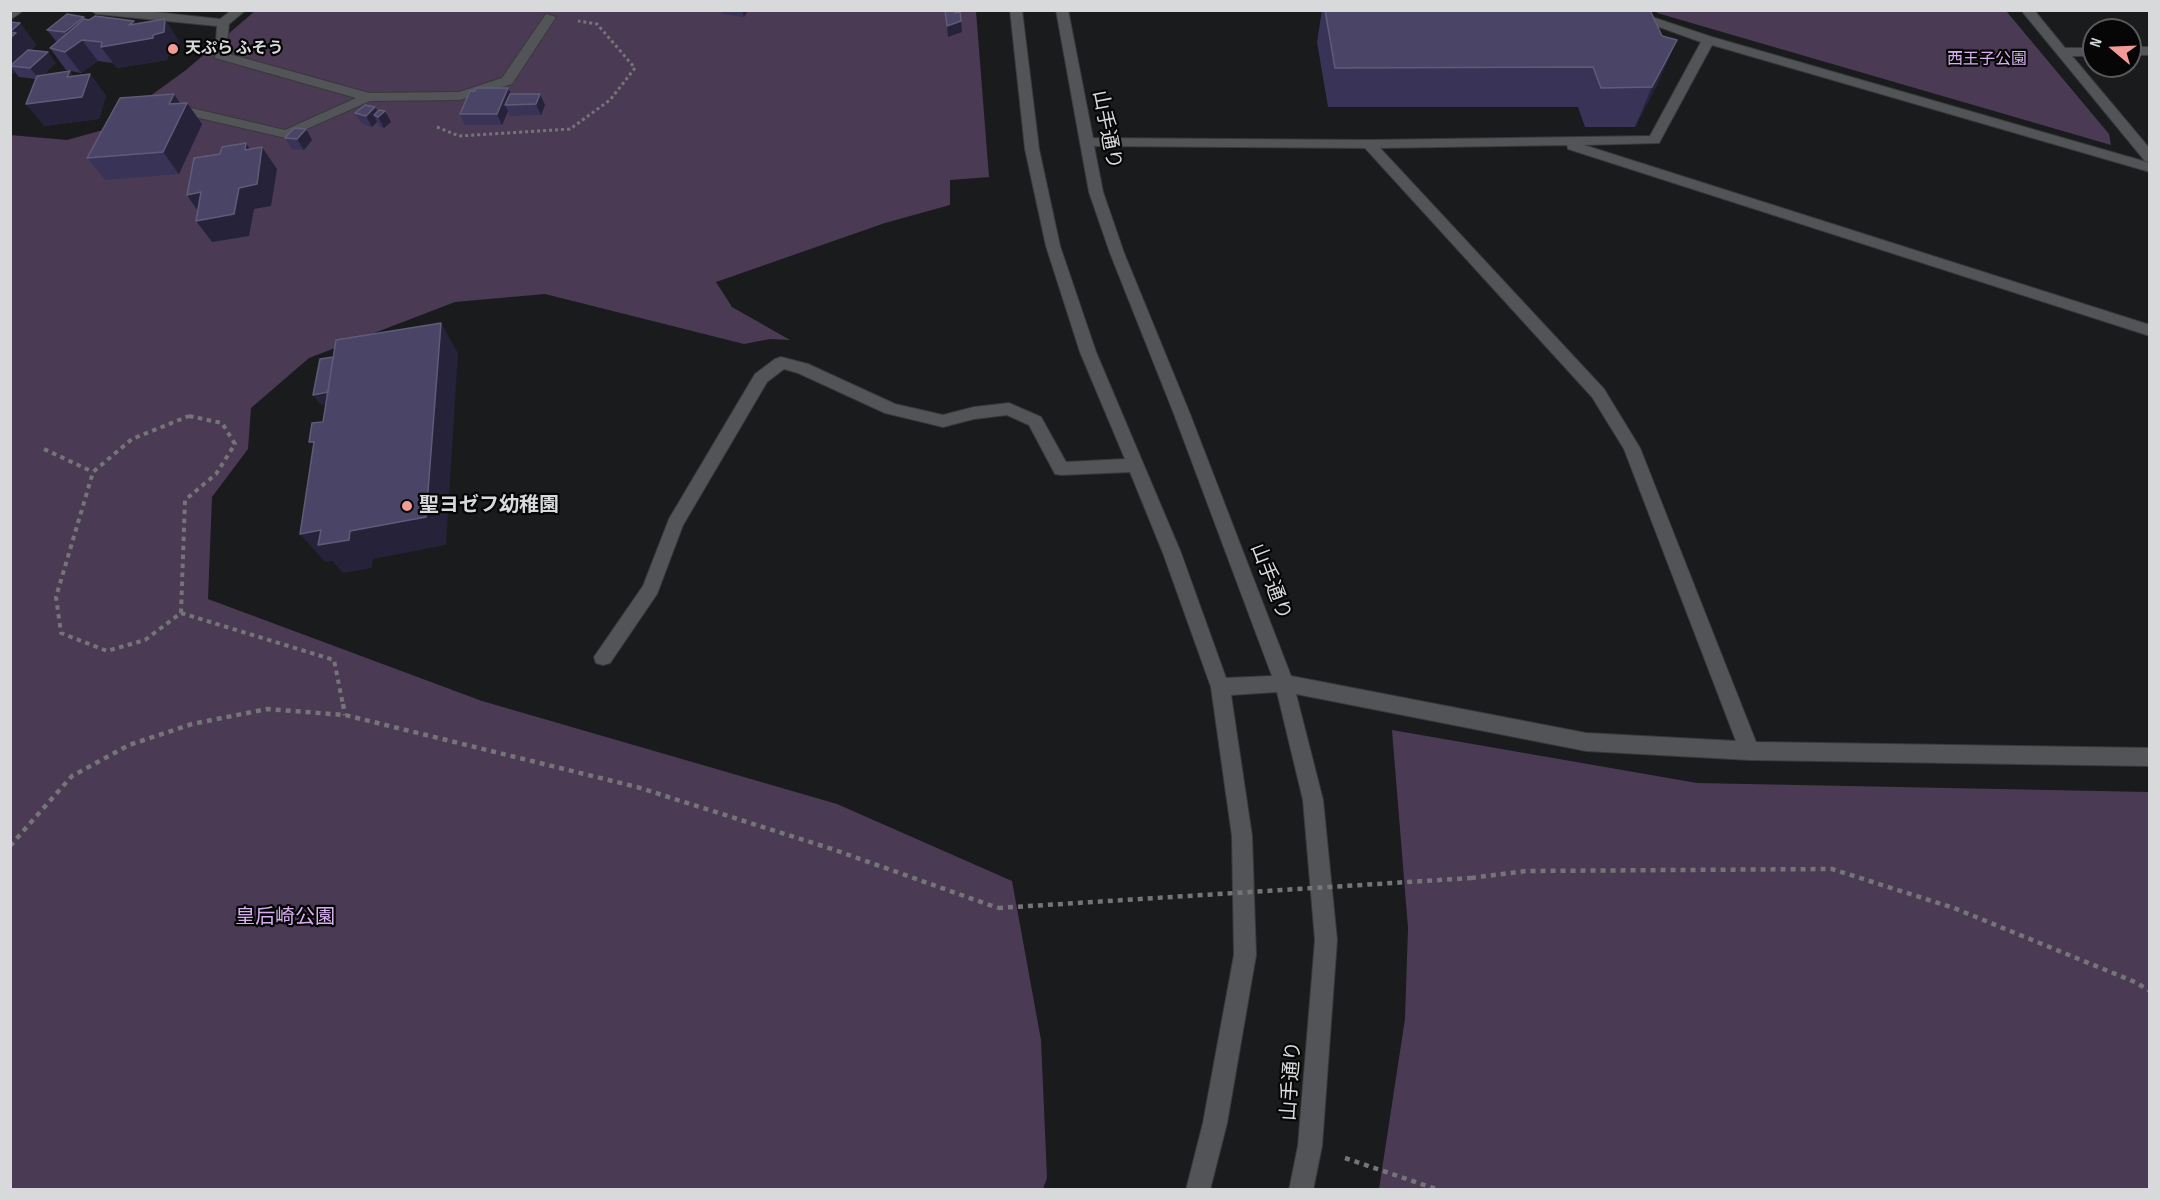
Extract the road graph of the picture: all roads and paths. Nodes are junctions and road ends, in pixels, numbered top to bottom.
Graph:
1 (18, 10) edge
2 (96, 10) edge
3 (240, 10) edge
4 (1016, 10) edge
5 (1062, 10) edge
6 (1618, 10) edge
7 (2027, 10) edge
8 (10, 16) edge
9 (550, 17) dead end
10 (223, 23) junction
11 (1708, 40) junction
12 (2062, 52) junction
13 (2082, 52) edge
14 (368, 97) junction
15 (187, 111) edge
16 (1557, 141) junction
17 (1085, 142) junction
18 (1369, 144) junction
19 (2150, 159) edge
20 (2150, 168) edge
21 (2150, 331) edge
22 (44, 449) dead end
23 (1137, 465) junction
24 (93, 472) junction
25 (181, 613) junction
26 (603, 657) dead end
27 (1284, 683) junction
28 (1220, 687) junction
29 (345, 715) junction
30 (1750, 751) junction
31 (2150, 758) edge
32 (10, 846) edge
33 (2150, 991) edge
34 (1310, 1146) junction
35 (1197, 1190) edge
36 (1301, 1190) edge
37 (1439, 1190) edge

1 - 8 street
2 - 10 street
3 - 10 street
4 - 23 street
5 - 17 street, 山手通り
6 - 11 street
7 - 12 street
9 - 14 street
10 - 14 street
11 - 16 street
11 - 20 street
12 - 13 street
12 - 19 street
14 - 15 street
16 - 18 street
16 - 21 street
17 - 18 street
17 - 27 street, 山手通り
18 - 30 street
22 - 24 path
23 - 26 street
23 - 28 street
24 - 25 path
24 - 25 path
25 - 29 path
27 - 28 street
27 - 30 street
27 - 34 street, 山手通り
28 - 35 street
29 - 32 path
29 - 33 path, bridge
30 - 31 street
34 - 36 street, 山手通り
34 - 37 path

